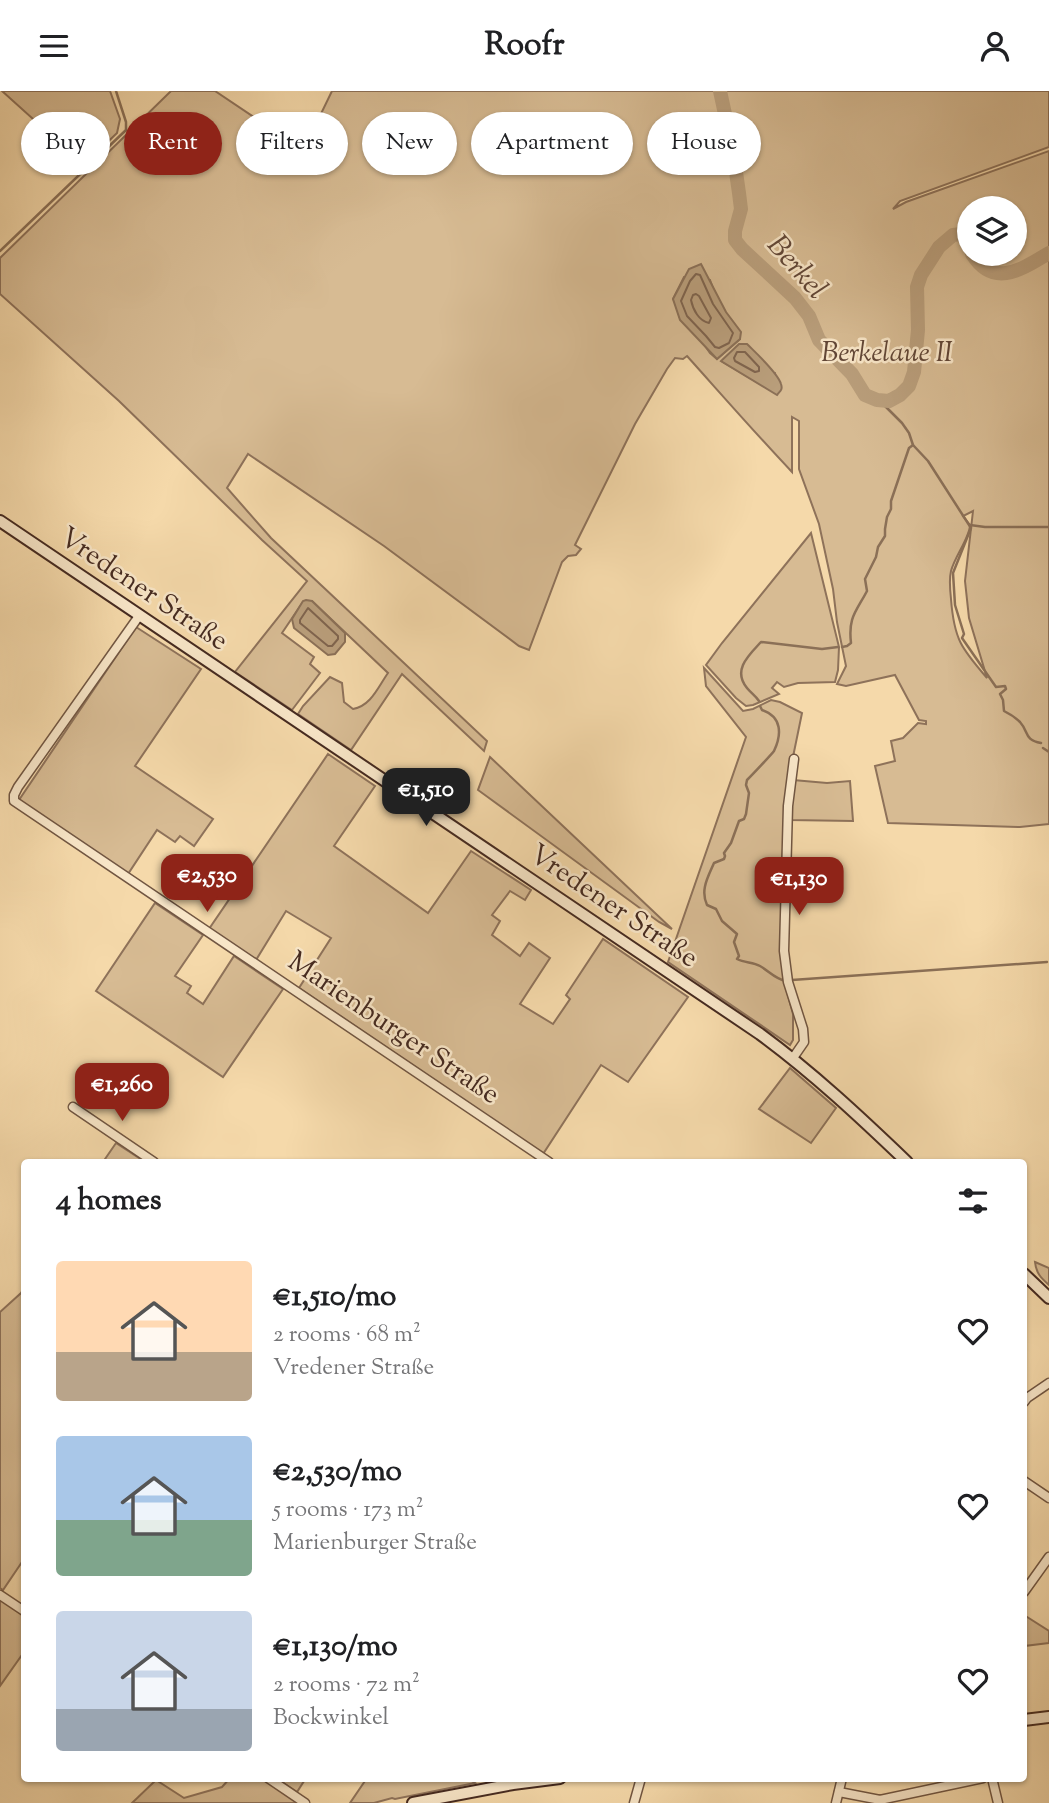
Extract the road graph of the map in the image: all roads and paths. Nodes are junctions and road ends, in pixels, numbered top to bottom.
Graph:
1 (0, 521) edge
2 (139, 615) junction
3 (794, 759) dead end
4 (793, 1058) junction
5 (73, 1107) dead end
6 (150, 1159) edge
7 (545, 1159) edge
8 (904, 1159) edge
9 (1027, 1276) edge
10 (1049, 1298) edge
11 (1049, 1384) edge
12 (1027, 1398) edge
13 (1027, 1485) edge
14 (1049, 1498) edge
15 (1049, 1557) edge
16 (1027, 1588) edge
17 (0, 1595) edge
18 (21, 1609) edge
19 (1049, 1717) edge
20 (1027, 1720) edge
21 (274, 1782) edge
22 (529, 1782) edge
23 (640, 1782) edge
24 (841, 1782) edge
25 (964, 1782) edge
26 (993, 1782) edge
27 (839, 1792) junction
28 (441, 1800) edge
29 (305, 1803) edge
30 (413, 1803) edge
31 (634, 1803) edge
32 (836, 1803) edge
33 (998, 1803) edge

1 - 2 street, Vredener Straße
2 - 4 street, Vredener Straße
2 - 7 street, Marienburger Straße
3 - 4 street
4 - 8 street, Vredener Straße
5 - 6 street
9 - 10 street
11 - 12 street
13 - 14 street
15 - 16 street
17 - 18 street
19 - 20 street
21 - 29 street
22 - 28 street
23 - 31 street
24 - 27 street
25 - 27 street
26 - 33 street
27 - 32 street
28 - 30 street

